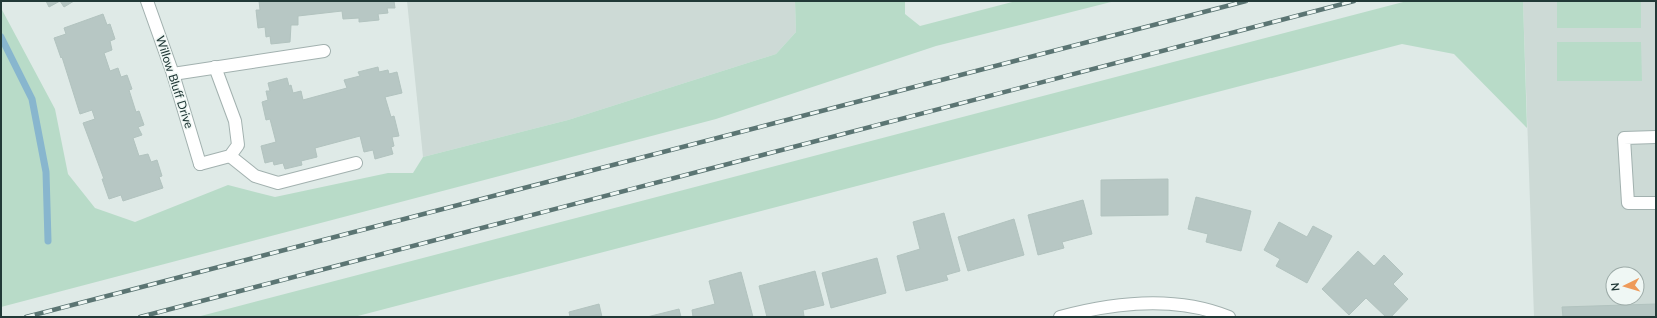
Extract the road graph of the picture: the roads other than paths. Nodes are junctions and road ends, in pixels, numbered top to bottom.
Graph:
1 (151, 2) edge
2 (324, 52) dead end
3 (215, 67) junction
4 (173, 74) junction
5 (1656, 138) edge
6 (230, 156) junction
7 (356, 163) dead end
8 (1656, 203) edge
9 (1060, 317) edge
10 (1229, 317) edge

1 - 4 street, Willow Bluff Drive
2 - 3 street
3 - 4 street
3 - 6 street
4 - 6 street, Willow Bluff Drive
5 - 8 street
6 - 7 street
9 - 10 street

